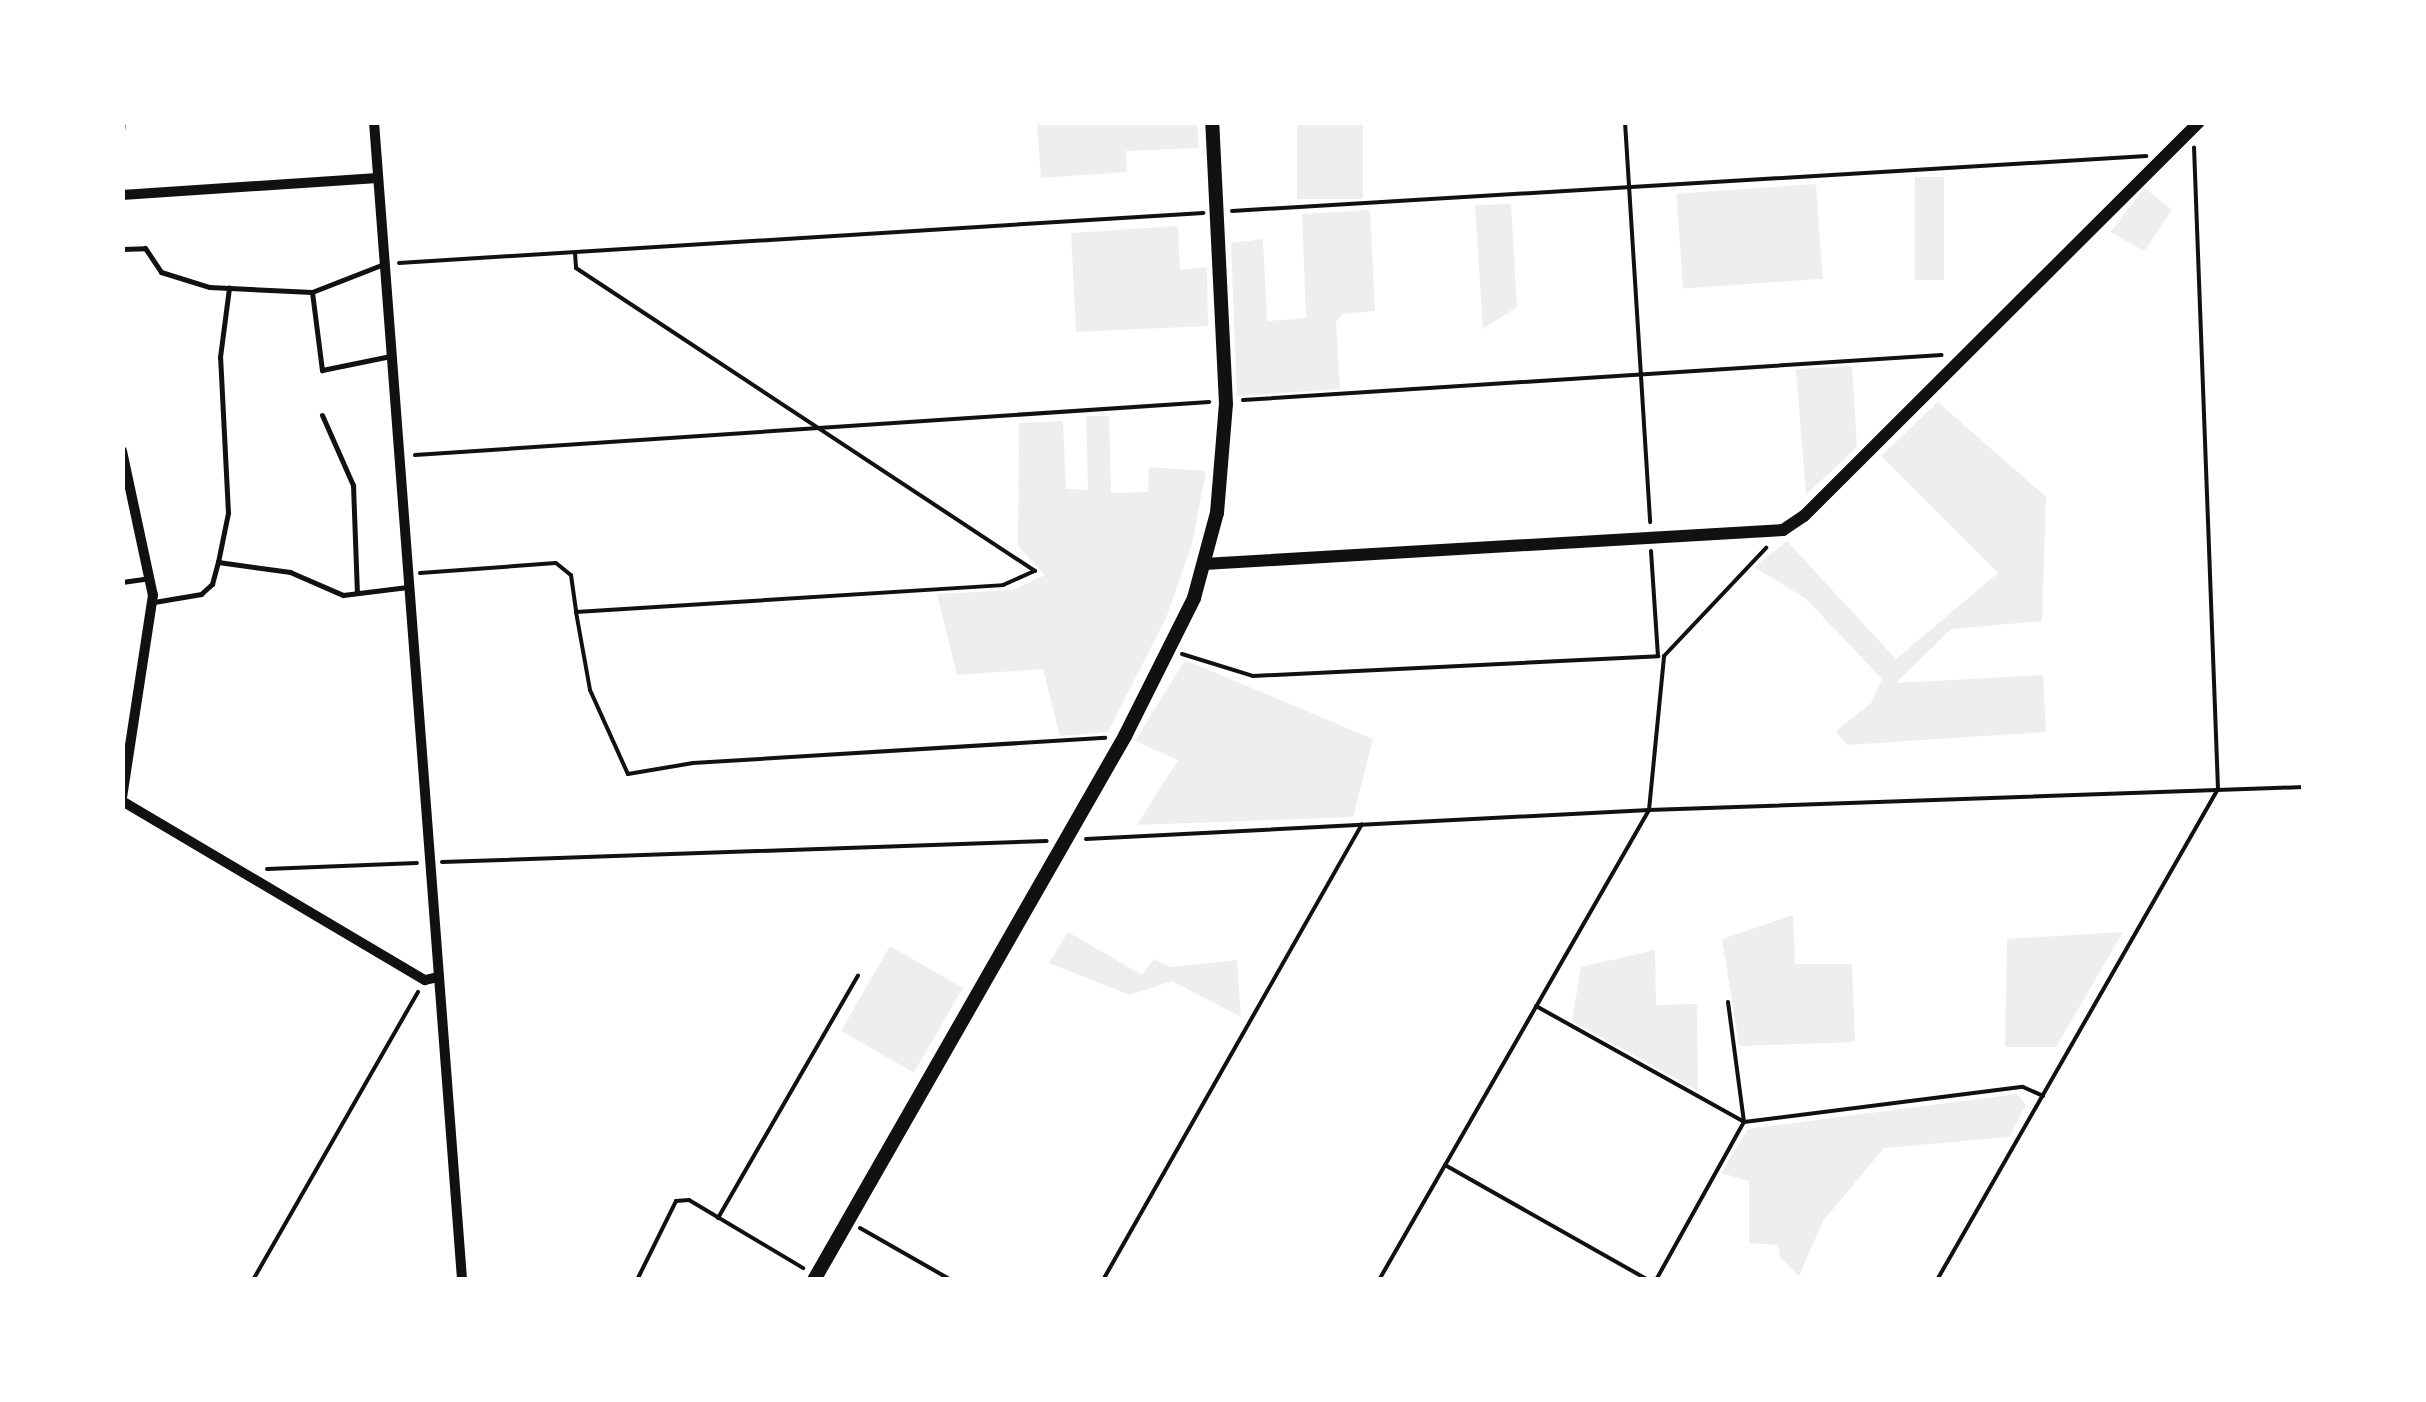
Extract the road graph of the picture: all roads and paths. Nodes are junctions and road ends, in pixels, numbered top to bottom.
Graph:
1 (124, 122) edge
2 (374, 122) edge
3 (1212, 122) edge
4 (1625, 122) edge
5 (2196, 125) edge
6 (122, 143) edge
7 (2161, 158) junction
8 (377, 178) junction
9 (1629, 186) junction
10 (122, 195) edge
11 (1218, 212) junction
12 (122, 248) edge
13 (575, 252) junction
14 (384, 264) junction
15 (229, 288) junction
16 (312, 292) junction
17 (391, 356) junction
18 (1954, 364) junction
19 (1640, 374) junction
20 (1226, 401) junction
21 (322, 415) dead end
22 (818, 428) junction
23 (122, 451) edge
24 (398, 456) junction
25 (1782, 530) junction
26 (1651, 541) junction
27 (218, 562) junction
28 (1204, 564) junction
29 (407, 574) junction
30 (150, 578) junction
31 (122, 582) edge
32 (408, 587) junction
33 (357, 593) junction
34 (151, 602) junction
35 (576, 612) junction
36 (1170, 650) junction
37 (1661, 656) junction
38 (1125, 736) junction
39 (2304, 788) edge
40 (2218, 789) junction
41 (122, 799) edge
42 (1649, 810) junction
43 (1362, 824) junction
44 (1066, 840) junction
45 (429, 863) junction
46 (242, 870) junction
47 (858, 976) dead end
48 (431, 978) junction
49 (1728, 1002) dead end
50 (1536, 1006) junction
51 (2043, 1096) junction
52 (1744, 1122) junction
53 (1445, 1165) junction
54 (718, 1218) junction
55 (847, 1220) junction
56 (815, 1278) edge
57 (252, 1280) edge
58 (462, 1280) edge
59 (637, 1280) edge
60 (951, 1280) edge
61 (1103, 1280) edge
62 (1380, 1280) edge
63 (1648, 1280) edge
64 (1656, 1280) edge
65 (1937, 1280) edge

1 - 6 path
2 - 8 street
3 - 11 main road
4 - 9 path
5 - 7 street
5 - 40 path
7 - 9 path
7 - 18 street
8 - 10 street
8 - 14 street
9 - 11 path
9 - 19 path
11 - 13 path
11 - 20 main road
12 - 15 lane
13 - 14 path
13 - 22 path
14 - 16 lane
14 - 17 street
15 - 16 lane
15 - 27 lane
16 - 17 lane
17 - 24 street
18 - 19 path
18 - 25 street
19 - 20 path
19 - 26 path
20 - 22 path
20 - 28 main road
21 - 33 lane
22 - 24 path
22 - 35 path
23 - 30 street
24 - 29 street
25 - 26 street
25 - 37 path
26 - 28 street
26 - 37 path
27 - 33 lane
27 - 34 lane
28 - 36 main road
29 - 32 street
29 - 35 path
30 - 31 lane
30 - 34 street
32 - 33 lane
32 - 45 street
34 - 41 street
35 - 38 path
36 - 37 path
36 - 38 main road
37 - 42 path
38 - 44 main road
39 - 40 path
40 - 42 path
40 - 51 path
41 - 46 street
42 - 43 path
42 - 50 path
43 - 44 path
43 - 61 path
44 - 45 path
44 - 55 main road
45 - 46 path
45 - 48 street
46 - 48 street
47 - 54 path
48 - 57 path
48 - 58 street
49 - 52 path
50 - 52 path
50 - 53 path
51 - 52 path
51 - 65 path
52 - 64 path
53 - 62 path
53 - 63 path
54 - 56 path
54 - 59 path
55 - 56 main road
55 - 60 path

